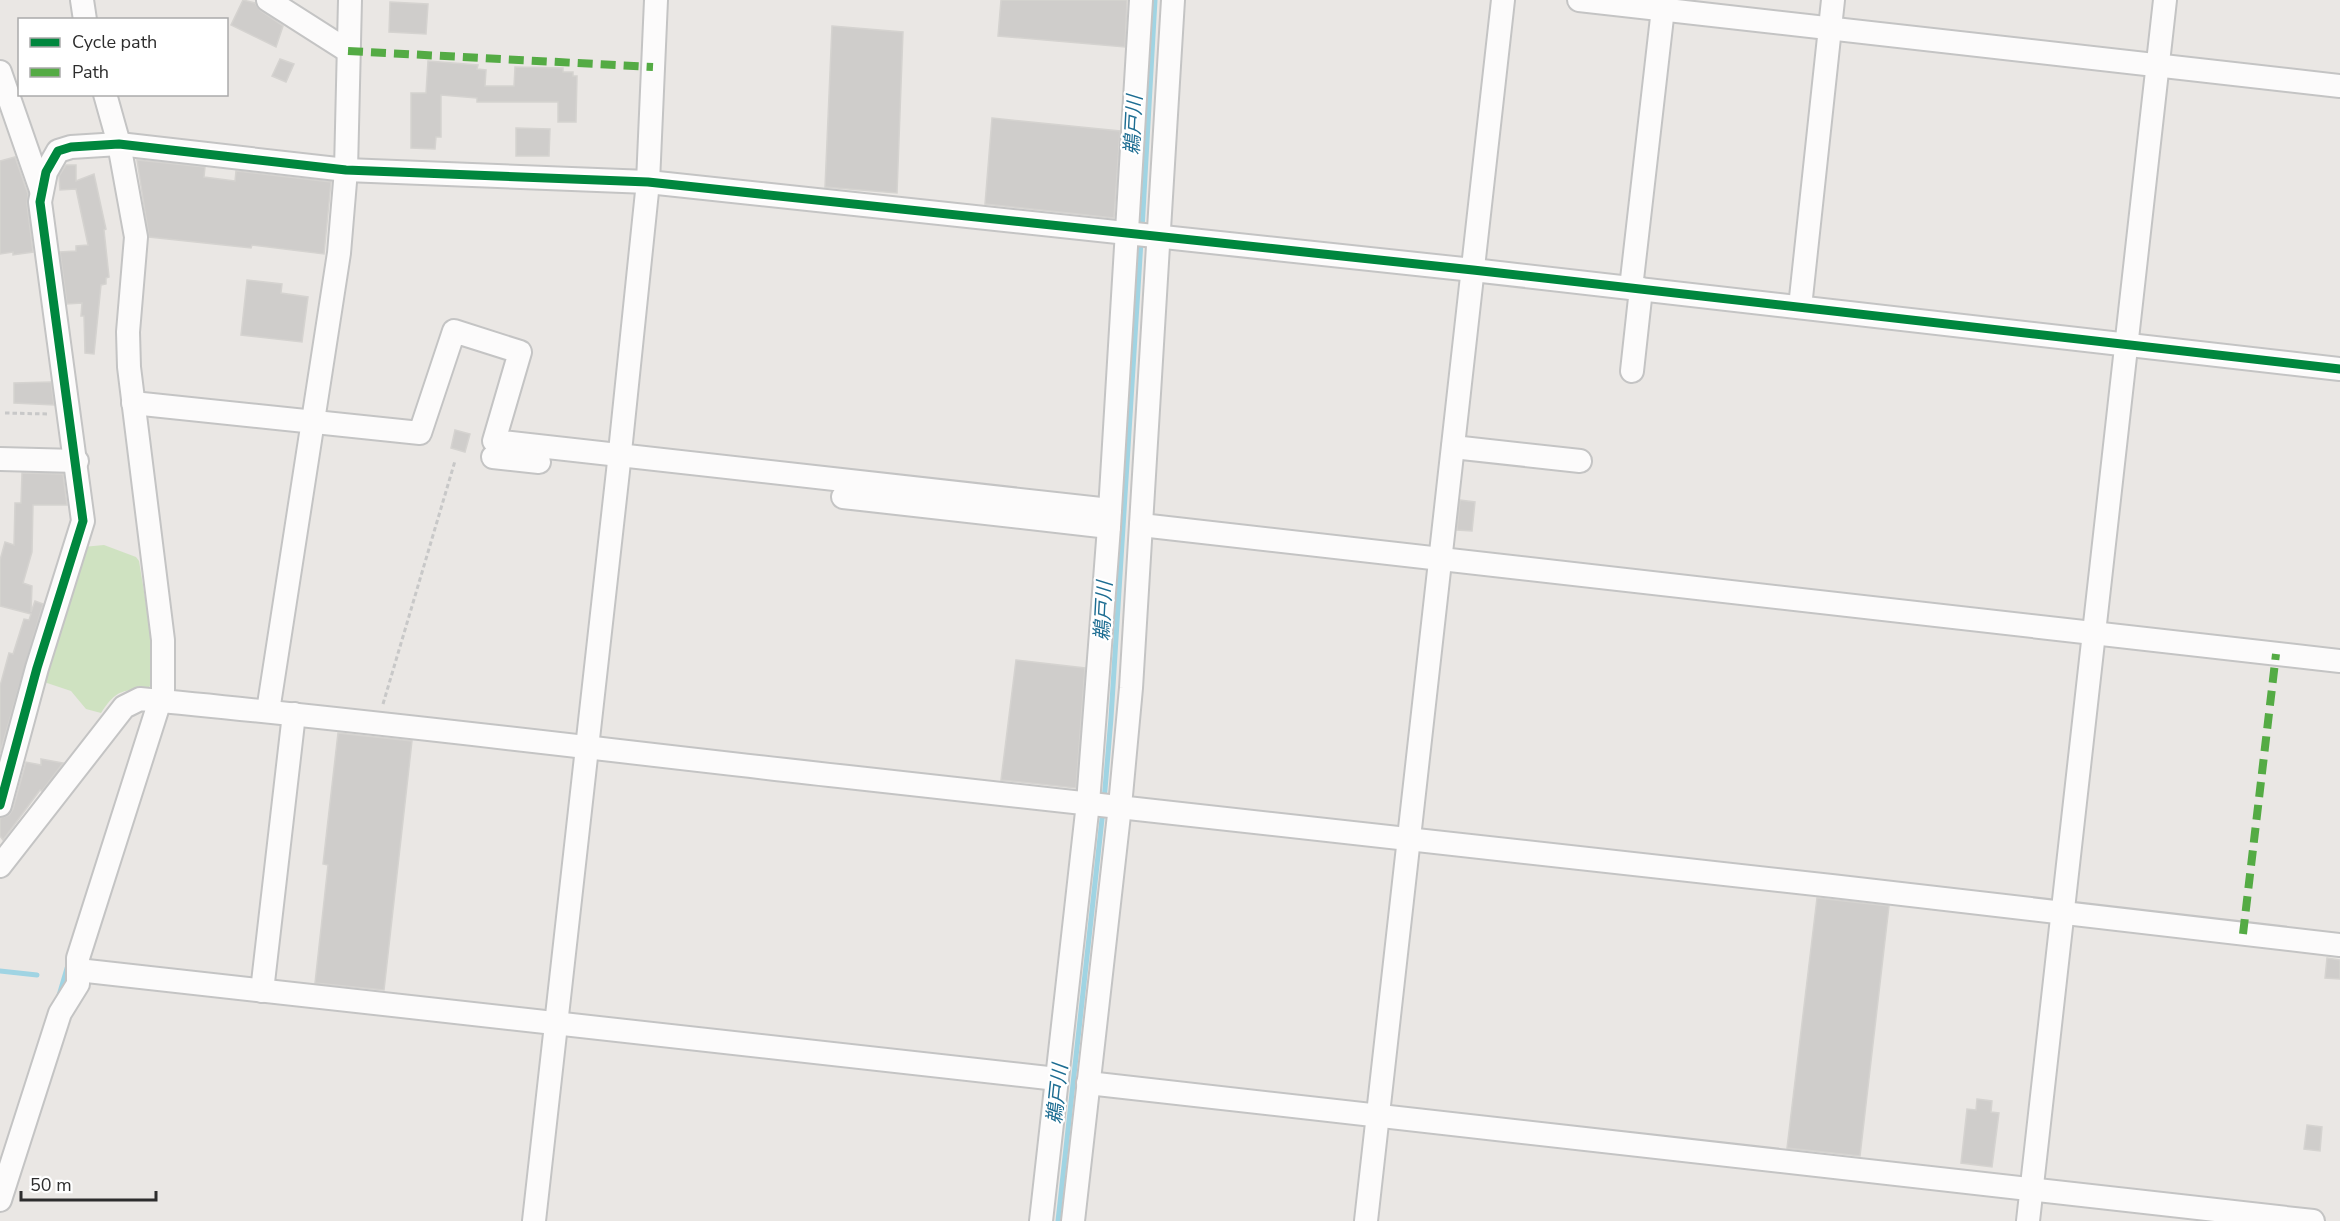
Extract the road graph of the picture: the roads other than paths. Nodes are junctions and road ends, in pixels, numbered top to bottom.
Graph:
1 (82, 0) edge
2 (268, 0) edge
3 (350, 0) edge
4 (656, 0) edge
5 (1141, 0) edge
6 (1173, 0) edge
7 (1503, 0) edge
8 (1579, 0) edge
9 (1689, 0) edge
10 (2165, 0) edge
11 (1663, 5) edge
12 (1831, 15) edge
13 (85, 18) edge
14 (348, 51) junction
15 (2159, 59) junction
16 (0, 72) edge
17 (2340, 74) edge
18 (2340, 86) edge
19 (106, 96) edge
20 (119, 144) junction
21 (346, 171) junction
22 (648, 182) junction
23 (41, 190) junction
24 (1143, 234) junction
25 (1473, 270) junction
26 (1636, 289) junction
27 (1800, 307) junction
28 (2125, 345) junction
29 (2340, 369) edge
30 (1632, 371) dead end
31 (134, 410) junction
32 (312, 428) junction
33 (1453, 447) junction
34 (422, 449) dead end
35 (493, 457) dead end
36 (0, 459) edge
37 (77, 461) junction
38 (1580, 461) dead end
39 (619, 464) junction
40 (1110, 518) junction
41 (1142, 518) junction
42 (1441, 553) junction
43 (2094, 627) junction
44 (2340, 649) edge
45 (2340, 661) edge
46 (160, 701) junction
47 (268, 711) junction
48 (294, 714) junction
49 (587, 749) junction
50 (0, 805) edge
51 (1103, 805) junction
52 (1409, 839) junction
53 (0, 866) edge
54 (2063, 912) junction
55 (2340, 945) edge
56 (78, 977) junction
57 (262, 991) junction
58 (555, 1031) junction
59 (1056, 1086) junction
60 (1088, 1090) junction
61 (1377, 1122) junction
62 (0, 1200) edge
63 (2030, 1205) edge
64 (534, 1221) edge
65 (1041, 1221) edge
66 (1072, 1221) edge
67 (1366, 1221) edge
68 (2187, 1221) edge
69 (2313, 1221) edge

1 - 13 street
2 - 14 street
3 - 14 street
4 - 22 street
5 - 24 street
6 - 24 street
7 - 25 street
8 - 11 street
9 - 12 street
10 - 15 street
11 - 12 street
11 - 26 street
12 - 15 street
12 - 27 street
14 - 21 street
15 - 17 street
15 - 18 street
15 - 28 street
16 - 23 street
19 - 20 street
20 - 21 street
20 - 23 street
20 - 31 street
21 - 22 street
21 - 32 street
22 - 24 street
22 - 39 street
23 - 37 street
24 - 25 street
24 - 40 street
24 - 41 street
25 - 26 street
25 - 33 street
26 - 27 street
26 - 30 street
27 - 28 street
28 - 29 street
28 - 43 street
31 - 32 street
31 - 46 street
32 - 34 street
32 - 39 street
32 - 47 street
33 - 38 street
33 - 42 street
35 - 39 street
36 - 37 street
37 - 50 street
39 - 40 street
39 - 49 street
40 - 51 street
41 - 42 street
41 - 51 street
42 - 43 street
42 - 52 street
43 - 44 street
43 - 45 street
43 - 54 street
46 - 47 street
46 - 53 street
46 - 56 street
47 - 48 street
48 - 49 street
48 - 57 street
49 - 51 street
49 - 58 street
51 - 52 street
51 - 59 street
51 - 60 street
52 - 54 street
52 - 61 street
54 - 55 street
54 - 63 street
56 - 57 street
56 - 58 street
56 - 62 street
57 - 58 street
58 - 59 street
58 - 64 street
59 - 65 street
60 - 61 street
60 - 66 street
61 - 63 street
61 - 67 street
63 - 68 street
63 - 69 street

